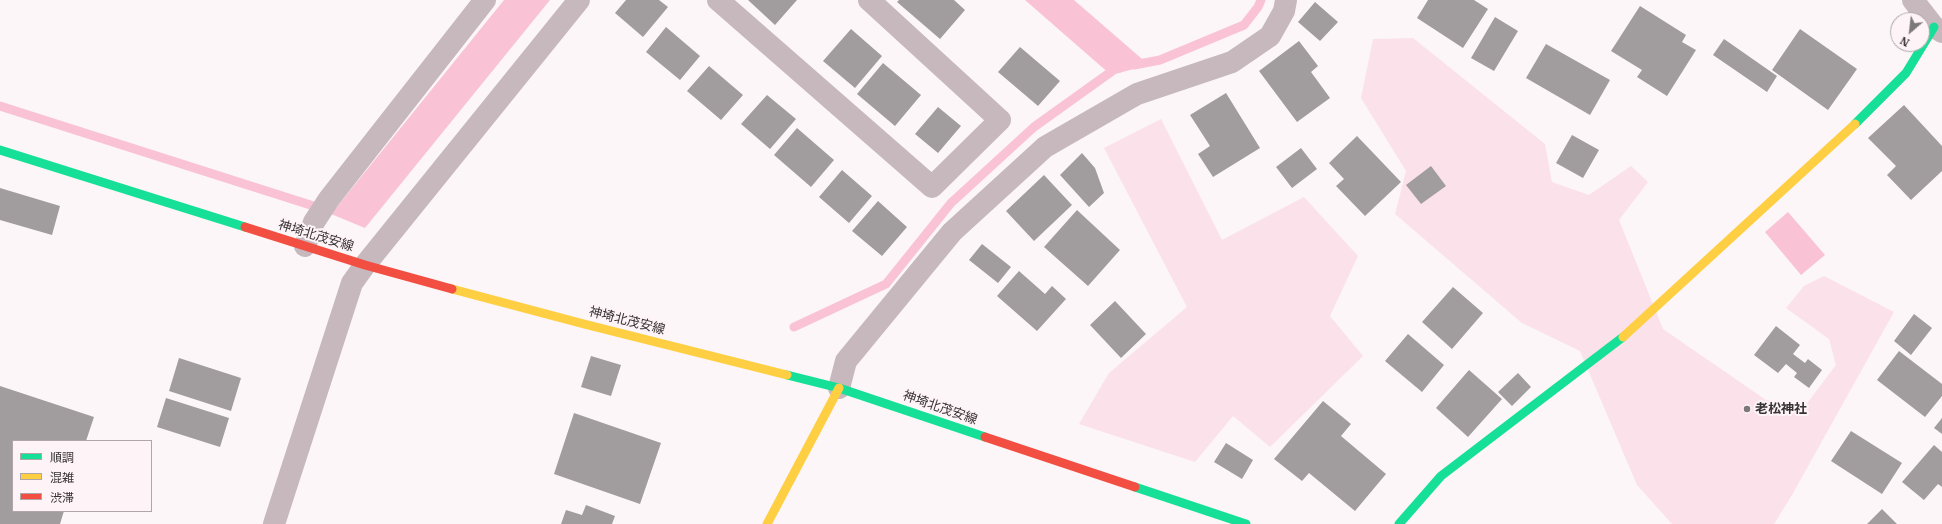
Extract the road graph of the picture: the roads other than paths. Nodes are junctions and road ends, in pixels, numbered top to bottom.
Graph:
1 (485, 0) edge
2 (579, 0) edge
3 (718, 0) edge
4 (869, 0) edge
5 (1286, 0) edge
6 (1913, 0) edge
7 (1938, 29) edge
8 (0, 150) edge
9 (305, 246) junction
10 (365, 265) junction
11 (839, 388) junction
12 (274, 524) edge
13 (767, 524) edge
14 (1246, 524) edge
15 (1399, 524) edge

1 - 9 street
2 - 10 street
3 - 4 street
5 - 11 street
6 - 7 street
7 - 15 main road
8 - 9 main road, 神埼北茂安線
9 - 10 main road, 神埼北茂安線
10 - 11 main road, 神埼北茂安線
10 - 12 street
11 - 13 main road
11 - 14 main road, 神埼北茂安線

